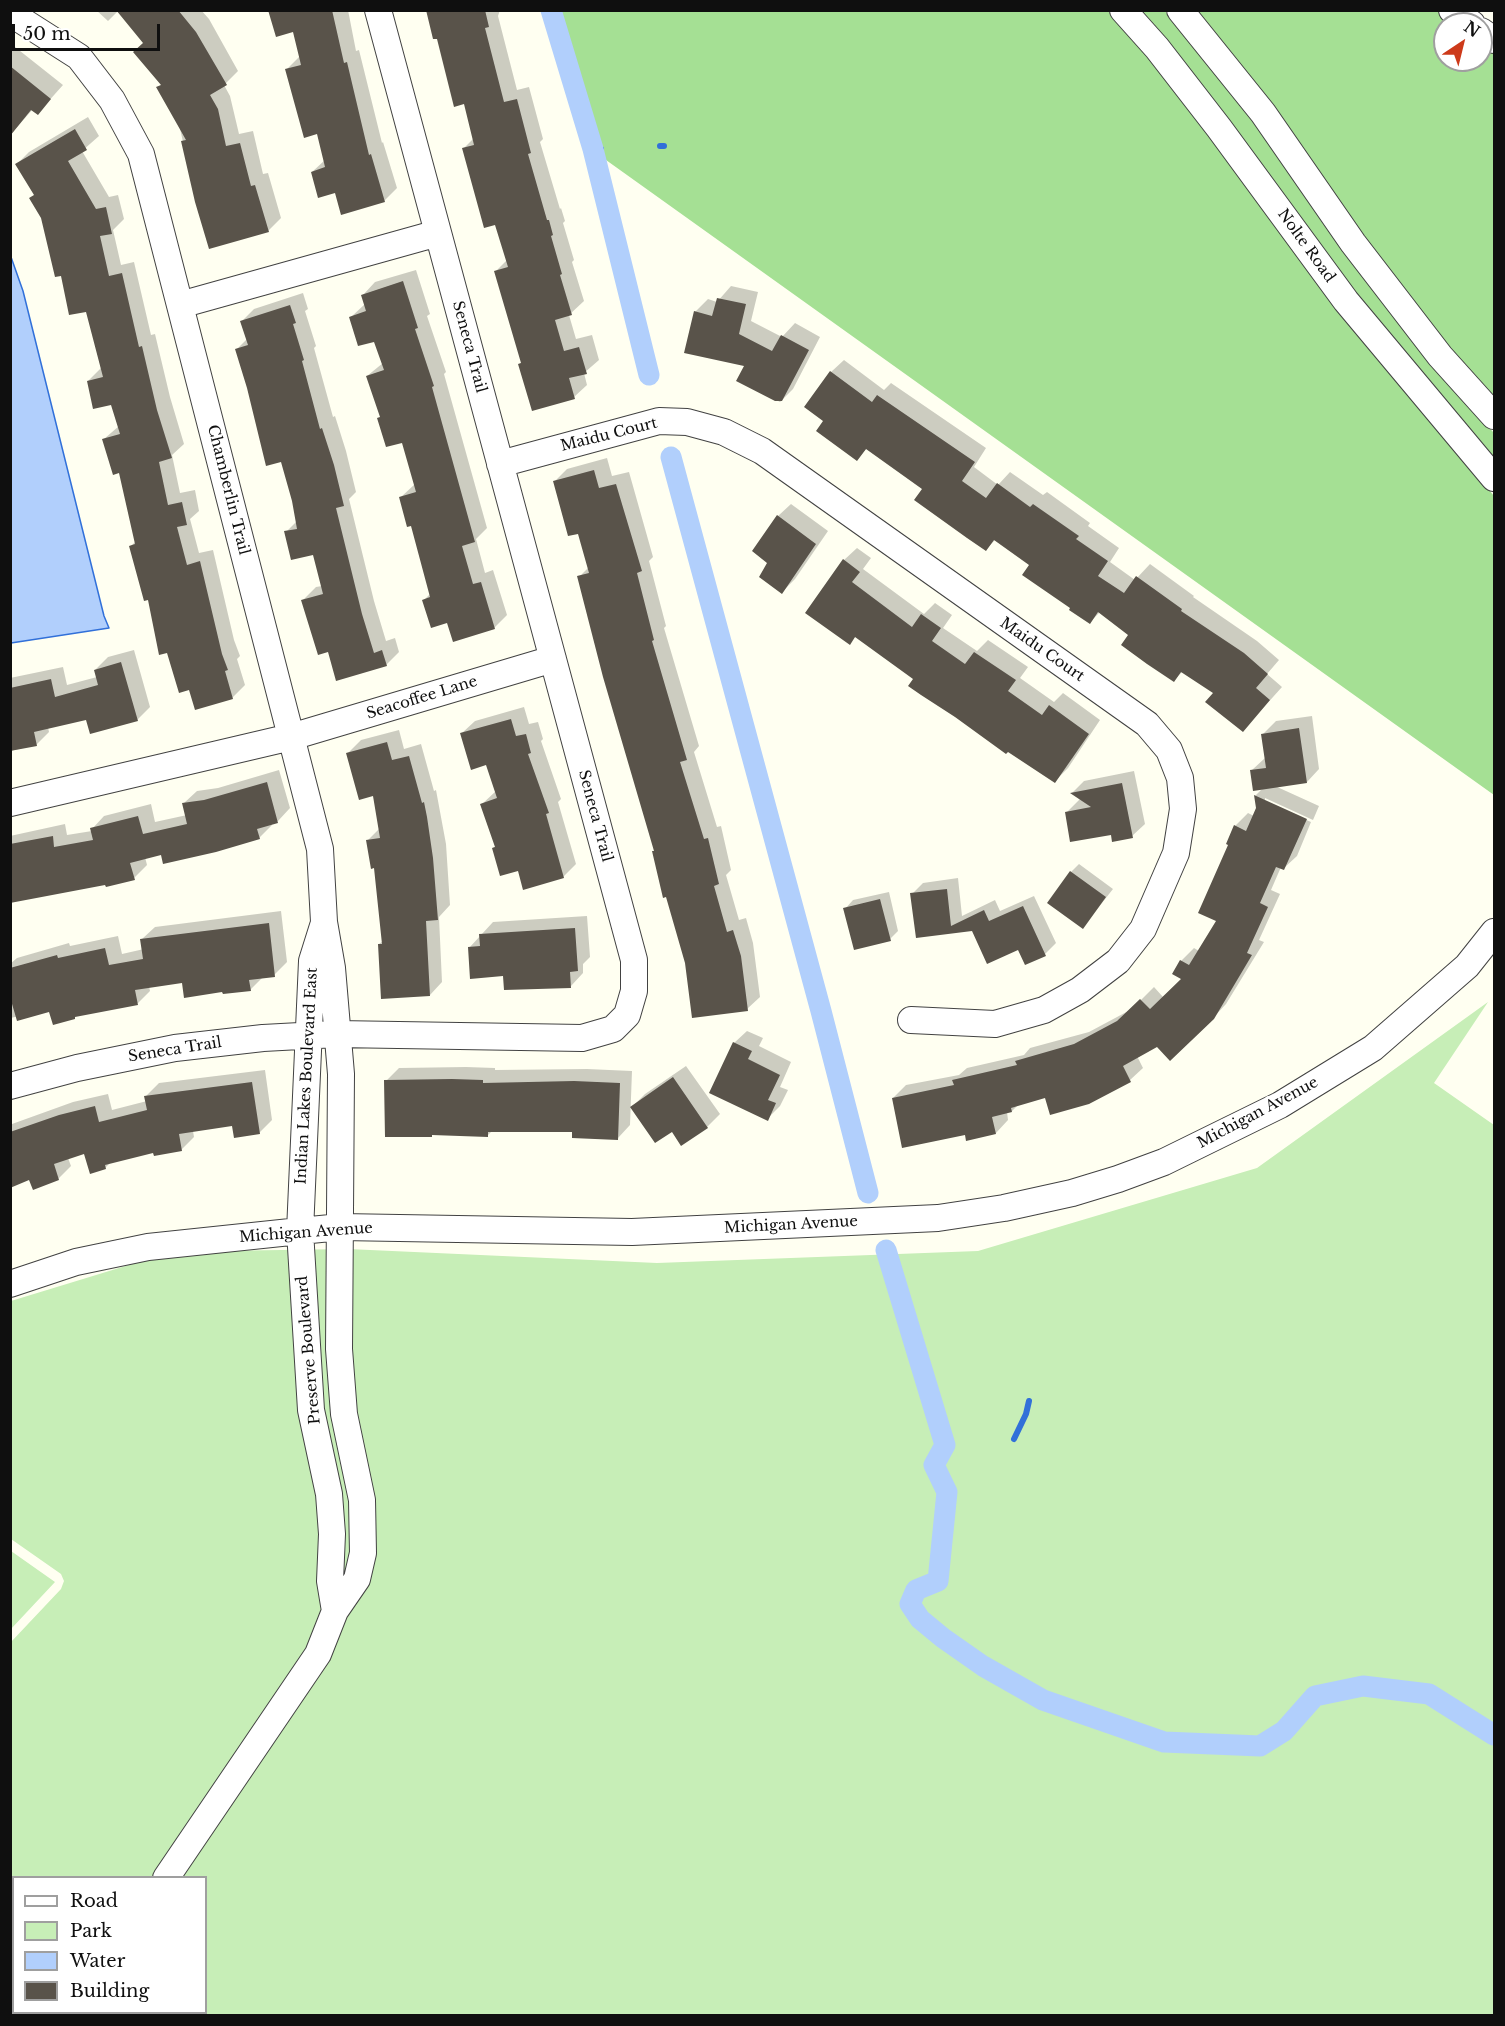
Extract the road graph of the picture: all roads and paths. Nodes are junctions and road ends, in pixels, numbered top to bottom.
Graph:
1 (378, 10) edge
2 (1123, 10) edge
3 (1180, 10) edge
4 (10, 13) edge
5 (438, 233) junction
6 (180, 305) junction
7 (1494, 416) edge
8 (500, 464) junction
9 (1494, 478) edge
10 (553, 659) junction
11 (291, 737) junction
12 (10, 803) edge
13 (324, 922) junction
14 (1494, 932) edge
15 (911, 1020) dead end
16 (338, 1034) junction
17 (309, 1035) junction
18 (10, 1086) edge
19 (341, 1227) junction
20 (300, 1231) junction
21 (10, 1284) edge
22 (342, 1387) junction
23 (310, 1389) junction
24 (335, 1611) junction
25 (167, 1876) edge

1 - 5 street, Seneca Trail
2 - 9 street, Nolte Road
3 - 7 street
4 - 6 street, Chamberlin Trail
5 - 6 street
5 - 8 street, Seneca Trail
6 - 11 street, Chamberlin Trail
8 - 10 street, Seneca Trail
8 - 15 street, Maidu Court
10 - 11 street, Seacoffee Lane
10 - 16 street, Seneca Trail
11 - 12 street
11 - 13 street, Indian Lakes Boulevard East
13 - 16 street, Indian Lakes Boulevard East
13 - 17 street, Indian Lakes Boulevard East
14 - 19 street, Michigan Avenue
16 - 17 street, Seneca Trail
16 - 19 street, Indian Lakes Boulevard East
17 - 18 street, Seneca Trail
17 - 20 street, Indian Lakes Boulevard East
19 - 20 street, Michigan Avenue
19 - 22 street, Preserve Boulevard
20 - 21 street, Michigan Avenue
20 - 23 street, Preserve Boulevard
22 - 23 street
22 - 24 street, Preserve Boulevard
23 - 24 street, Preserve Boulevard
24 - 25 street, Preserve Boulevard

